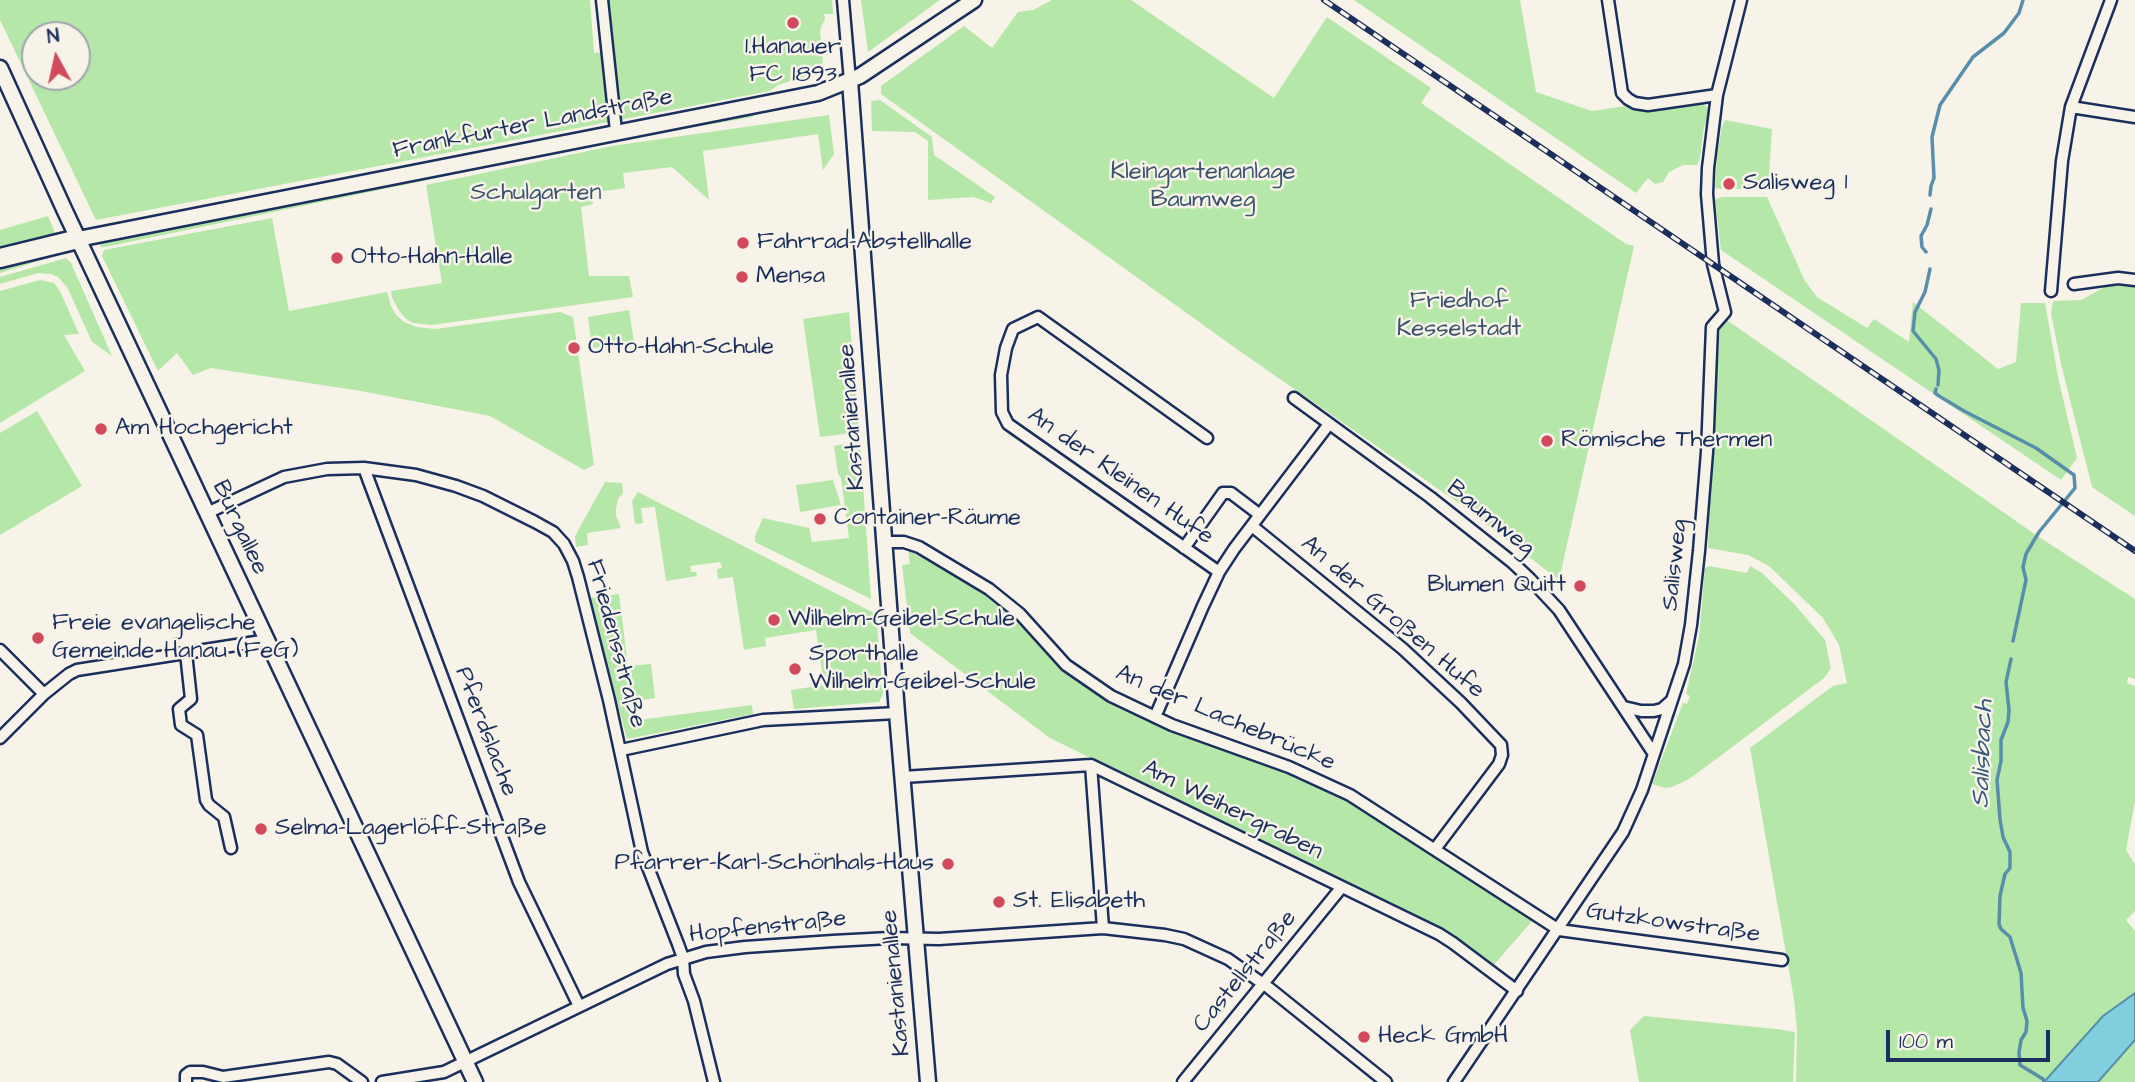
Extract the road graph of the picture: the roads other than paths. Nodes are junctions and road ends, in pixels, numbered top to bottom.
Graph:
1 (602, 0) edge
2 (843, 0) edge
3 (974, 0) edge
4 (1608, 0) edge
5 (1741, 0) edge
6 (2111, 0) edge
7 (0, 68) edge
8 (850, 81) junction
9 (1717, 95) junction
10 (2071, 107) junction
11 (2135, 117) edge
12 (616, 131) junction
13 (78, 239) junction
14 (0, 258) edge
15 (2135, 280) edge
16 (2074, 284) dead end
17 (2051, 292) dead end
18 (1294, 398) dead end
19 (1329, 424) junction
20 (1207, 438) dead end
21 (363, 468) junction
22 (207, 513) junction
23 (1260, 515) junction
24 (1252, 526) junction
25 (885, 542) junction
26 (1184, 548) junction
27 (1220, 572) junction
28 (268, 640) junction
29 (1, 652) edge
30 (186, 653) junction
31 (44, 694) junction
32 (1674, 698) junction
33 (1624, 707) junction
34 (897, 713) junction
35 (1155, 717) junction
36 (0, 738) edge
37 (621, 750) junction
38 (1654, 754) junction
39 (1091, 765) junction
40 (903, 777) junction
41 (231, 848) dead end
42 (1435, 849) junction
43 (1341, 888) junction
44 (1102, 928) junction
45 (1559, 930) junction
46 (916, 939) junction
47 (683, 958) junction
48 (1782, 960) dead end
49 (1264, 984) junction
50 (1517, 991) junction
51 (579, 1006) junction
52 (466, 1062) junction
53 (221, 1079) edge
54 (186, 1082) edge
55 (362, 1082) edge
56 (382, 1082) edge
57 (475, 1082) edge
58 (714, 1082) edge
59 (928, 1082) edge
60 (1183, 1082) edge
61 (1387, 1082) edge
62 (1454, 1082) edge

1 - 12 street
2 - 8 street, Kastanienallee
3 - 8 street, Frankfurter Landstraße
4 - 9 street
5 - 9 street, Salisweg
6 - 10 street
7 - 13 street, Burgallee
8 - 12 street, Frankfurter Landstraße
8 - 25 street, Kastanienallee
9 - 32 street, Salisweg
10 - 11 street
10 - 17 street
12 - 13 street, Frankfurter Landstraße
13 - 14 highway
13 - 22 street, Burgallee
15 - 16 street
18 - 19 street, Baumweg
19 - 23 street
19 - 33 street, Baumweg
20 - 26 street, An der Kleinen Hufe
21 - 22 street, Friedensstraße
21 - 37 street, Friedensstraße
21 - 51 street, Pferdslache
22 - 28 street, Burgallee
23 - 24 street
23 - 26 street
24 - 27 street
24 - 42 street, An der Großen Hufe
25 - 34 street, Kastanienallee
25 - 35 street, An der Lachebrücke
26 - 27 street, An der Kleinen Hufe
27 - 35 street
28 - 30 street
28 - 52 street, Burgallee
29 - 31 street
30 - 31 street
30 - 41 street
31 - 36 street
32 - 33 street
32 - 38 street, Salisweg
33 - 38 street, Baumweg
34 - 37 street
34 - 40 street, Kastanienallee
35 - 42 street, An der Lachebrücke
37 - 47 street, Friedensstraße
38 - 45 street, Salisweg
39 - 40 street, Am Weihergraben
39 - 43 street, Am Weihergraben
39 - 44 street
40 - 46 street, Kastanienallee
42 - 45 street, An der Lachebrücke
43 - 49 street, Castellstraße
43 - 50 street, Am Weihergraben
44 - 46 street, Hopfenstraße
44 - 49 street, Hopfenstraße
45 - 48 street, Gutzkowstraße
45 - 50 street, Salisweg
46 - 47 street, Hopfenstraße
46 - 59 street, Kastanienallee
47 - 51 street, Hopfenstraße
47 - 58 street, Friedensstraße
49 - 60 street, Castellstraße
49 - 61 street, Hopfenstraße
50 - 62 street, Salisweg
51 - 52 street, Hopfenstraße
52 - 56 street, Hopfenstraße
52 - 57 street, Burgallee
53 - 54 street
53 - 55 street

